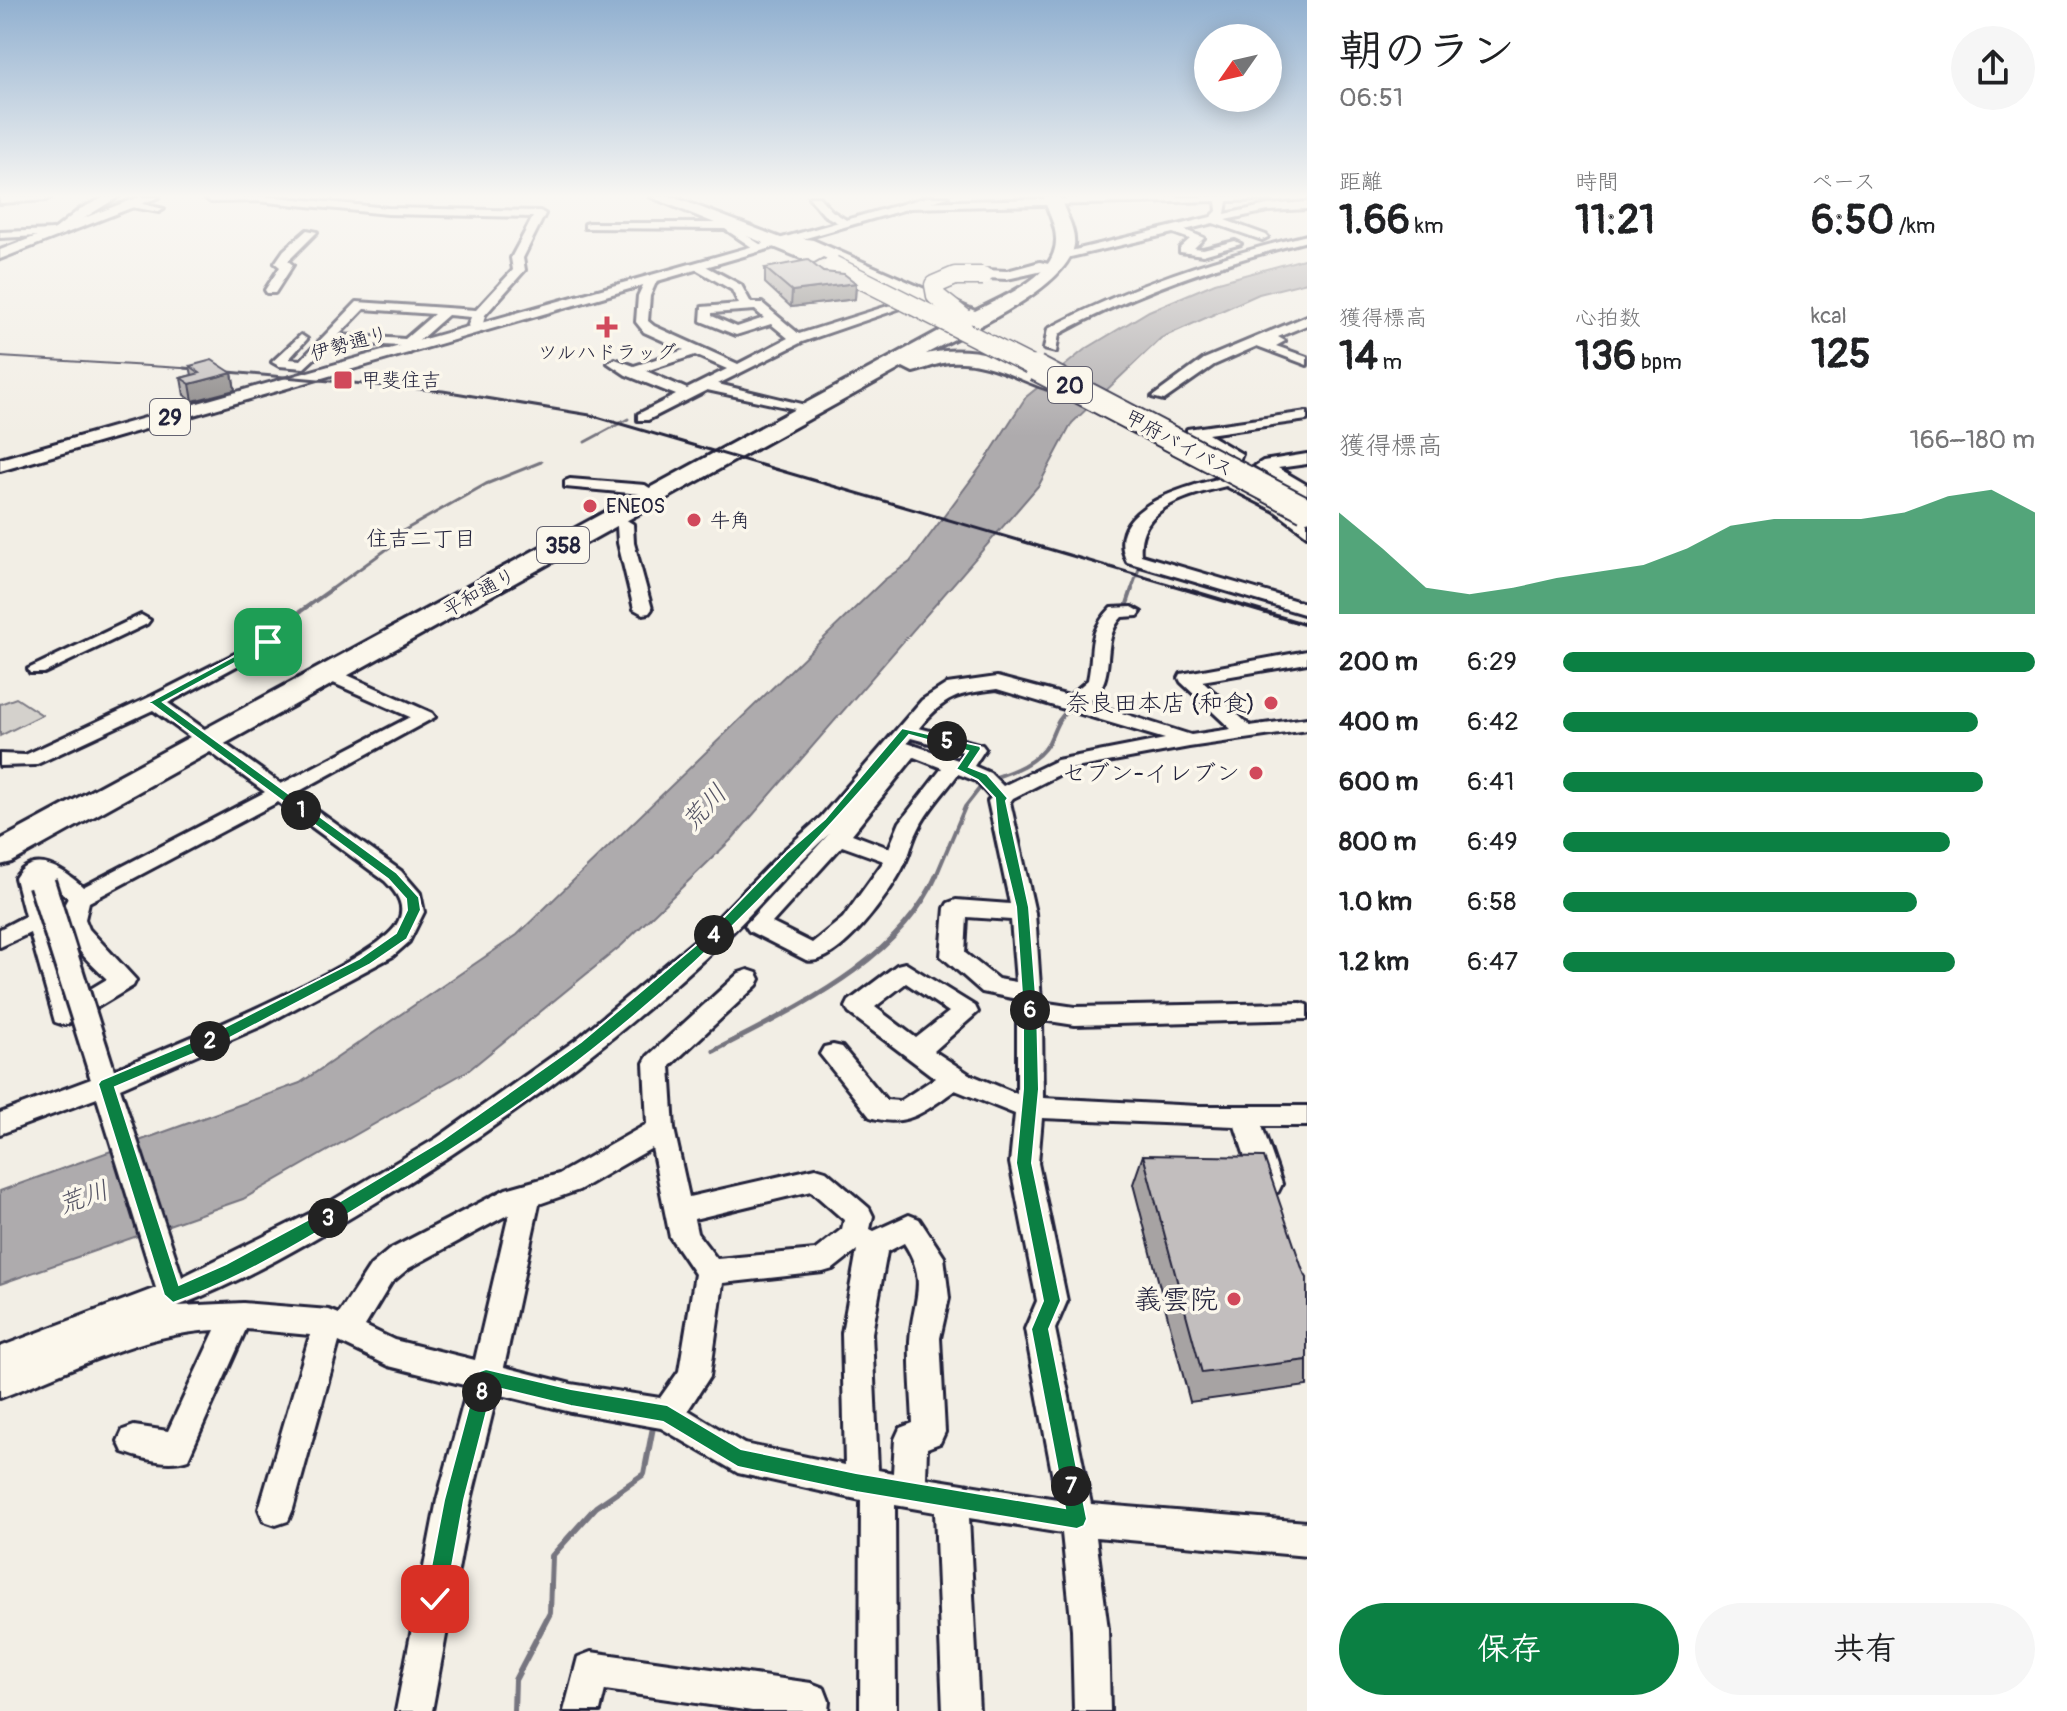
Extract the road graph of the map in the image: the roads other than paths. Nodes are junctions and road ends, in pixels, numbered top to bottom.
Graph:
1 (279, 277) edge
2 (514, 277) edge
3 (662, 277) edge
4 (717, 277) edge
5 (844, 277) edge
6 (861, 277) edge
7 (865, 277) edge
8 (885, 277) edge
9 (942, 277) edge
10 (952, 277) edge
11 (987, 277) edge
12 (1043, 277) edge
13 (1182, 277) edge
14 (651, 280) junction
15 (1033, 287) junction
16 (271, 290) dead end
17 (921, 292) junction
18 (381, 306) junction
19 (747, 307) junction
20 (898, 307) junction
21 (402, 308) junction
22 (446, 311) junction
23 (371, 317) dead end
24 (977, 318) junction
25 (392, 319) dead end
26 (774, 319) junction
27 (1307, 320) edge
28 (478, 322) junction
29 (360, 328) dead end
30 (382, 330) dead end
31 (949, 334) junction
32 (1300, 334) dead end
33 (350, 339) junction
34 (797, 339) junction
35 (326, 340) junction
36 (372, 341) junction
37 (406, 347) junction
38 (696, 350) junction
39 (1042, 354) junction
40 (1307, 361) edge
41 (615, 363) dead end
42 (736, 368) junction
43 (882, 371) junction
44 (631, 372) junction
45 (703, 385) junction
46 (686, 394) junction
47 (1159, 397) dead end
48 (809, 410) junction
49 (1307, 416) edge
50 (643, 417) dead end
51 (1140, 422) junction
52 (1307, 459) edge
53 (0, 465) edge
54 (1228, 481) junction
55 (570, 484) dead end
56 (654, 496) junction
57 (1307, 508) edge
58 (615, 518) junction
59 (643, 609) dead end
60 (1307, 610) edge
61 (1132, 612) dead end
62 (141, 620) dead end
63 (268, 642) dead end
64 (1307, 657) edge
65 (37, 669) dead end
66 (329, 674) junction
67 (155, 702) junction
68 (1070, 704) junction
69 (1307, 724) edge
70 (906, 731) junction
71 (1246, 733) junction
72 (208, 741) junction
73 (1190, 741) junction
74 (0, 760) edge
75 (978, 779) junction
76 (279, 794) junction
77 (838, 837) junction
78 (9, 850) edge
79 (896, 858) junction
80 (39, 877) junction
81 (81, 897) junction
82 (1023, 913) junction
83 (39, 918) junction
84 (0, 939) edge
85 (748, 979) dead end
86 (1030, 1001) junction
87 (1301, 1012) dead end
88 (917, 1051) dead end
89 (833, 1054) dead end
90 (954, 1078) junction
91 (106, 1084) junction
92 (1029, 1107) junction
93 (1245, 1116) junction
94 (1307, 1116) edge
95 (0, 1124) edge
96 (655, 1132) junction
97 (527, 1197) junction
98 (1277, 1210) edge
99 (678, 1211) junction
100 (865, 1240) junction
101 (710, 1272) junction
102 (171, 1287) junction
103 (237, 1316) junction
104 (337, 1327) junction
105 (0, 1361) edge
106 (486, 1377) junction
107 (0, 1384) edge
108 (658, 1412) junction
109 (134, 1441) dead end
110 (883, 1487) junction
111 (951, 1498) junction
112 (276, 1509) dead end
113 (1077, 1519) junction
114 (1307, 1539) edge
115 (414, 1711) edge
116 (582, 1711) edge
117 (810, 1711) edge
118 (878, 1711) edge
119 (961, 1711) edge
120 (1092, 1711) edge

1 - 16 street
2 - 28 street
3 - 14 main road, 伊勢通り / 29
4 - 19 street
5 - 20 highway
6 - 51 highway, 甲府バイパス / 20, bridge
7 - 39 highway, 甲府バイパス / 20, bridge
8 - 17 highway
9 - 17 street
10 - 39 highway, bridge
11 - 15 highway, bridge
12 - 15 highway, 平和通り / 358
13 - 39 street
14 - 28 main road, 伊勢通り / 29
14 - 38 street
15 - 24 highway, 平和通り / 358
17 - 24 highway
18 - 21 street
18 - 23 street
18 - 35 street
19 - 26 street
19 - 26 street
20 - 31 highway
20 - 34 street
21 - 22 street
21 - 25 street
22 - 28 street
22 - 37 street
24 - 31 highway, 平和通り / 358
26 - 34 street
27 - 47 street
28 - 37 main road, 伊勢通り / 29
29 - 33 street
30 - 36 street
31 - 43 highway, 平和通り / 358
32 - 40 street
33 - 35 street
33 - 36 street
34 - 42 street
35 - 35 street
36 - 37 street
37 - 53 main road, 伊勢通り / 29
38 - 42 street
38 - 44 street
39 - 57 highway, 甲府バイパス / 20
41 - 44 street
42 - 45 street
43 - 48 highway, 平和通り / 358
43 - 51 highway, bridge
44 - 46 street
45 - 46 street
45 - 48 street
46 - 50 street
48 - 56 highway, 平和通り / 358
49 - 54 street
51 - 57 highway, 甲府バイパス / 20, bridge
52 - 57 street
54 - 57 street
54 - 60 street
55 - 56 street
56 - 58 highway, 平和通り / 358
58 - 59 street
58 - 66 highway, 平和通り / 358
61 - 68 street
62 - 65 street
63 - 67 street
64 - 71 street
66 - 72 highway, 平和通り / 358
66 - 76 street
67 - 72 street
67 - 74 street
68 - 70 street
68 - 73 street
69 - 71 street
70 - 75 street
70 - 102 street
71 - 73 street
72 - 76 street
72 - 78 highway, 平和通り / 358
73 - 75 street
75 - 77 street
75 - 79 street
75 - 82 street
76 - 81 street
76 - 91 street
77 - 79 street
77 - 79 street
78 - 80 street
80 - 81 street
80 - 83 street
80 - 91 street, bridge
81 - 83 street
82 - 86 street
82 - 86 street
83 - 84 street
85 - 96 street
86 - 87 street
86 - 92 street
88 - 90 street
89 - 90 street
90 - 92 street
91 - 95 street
91 - 102 street
92 - 93 street
92 - 113 street
93 - 94 street
93 - 98 street
96 - 97 street
96 - 99 street
97 - 104 street
97 - 106 street
99 - 100 street
99 - 101 street
100 - 101 street
100 - 110 street
100 - 110 street
101 - 108 street
102 - 105 street
103 - 104 street
103 - 107 street
103 - 109 street
104 - 106 street
104 - 112 street
106 - 108 street
106 - 115 street
108 - 110 street
110 - 111 street
110 - 118 street
111 - 113 street
111 - 119 street
113 - 114 street
113 - 120 street
116 - 117 street

